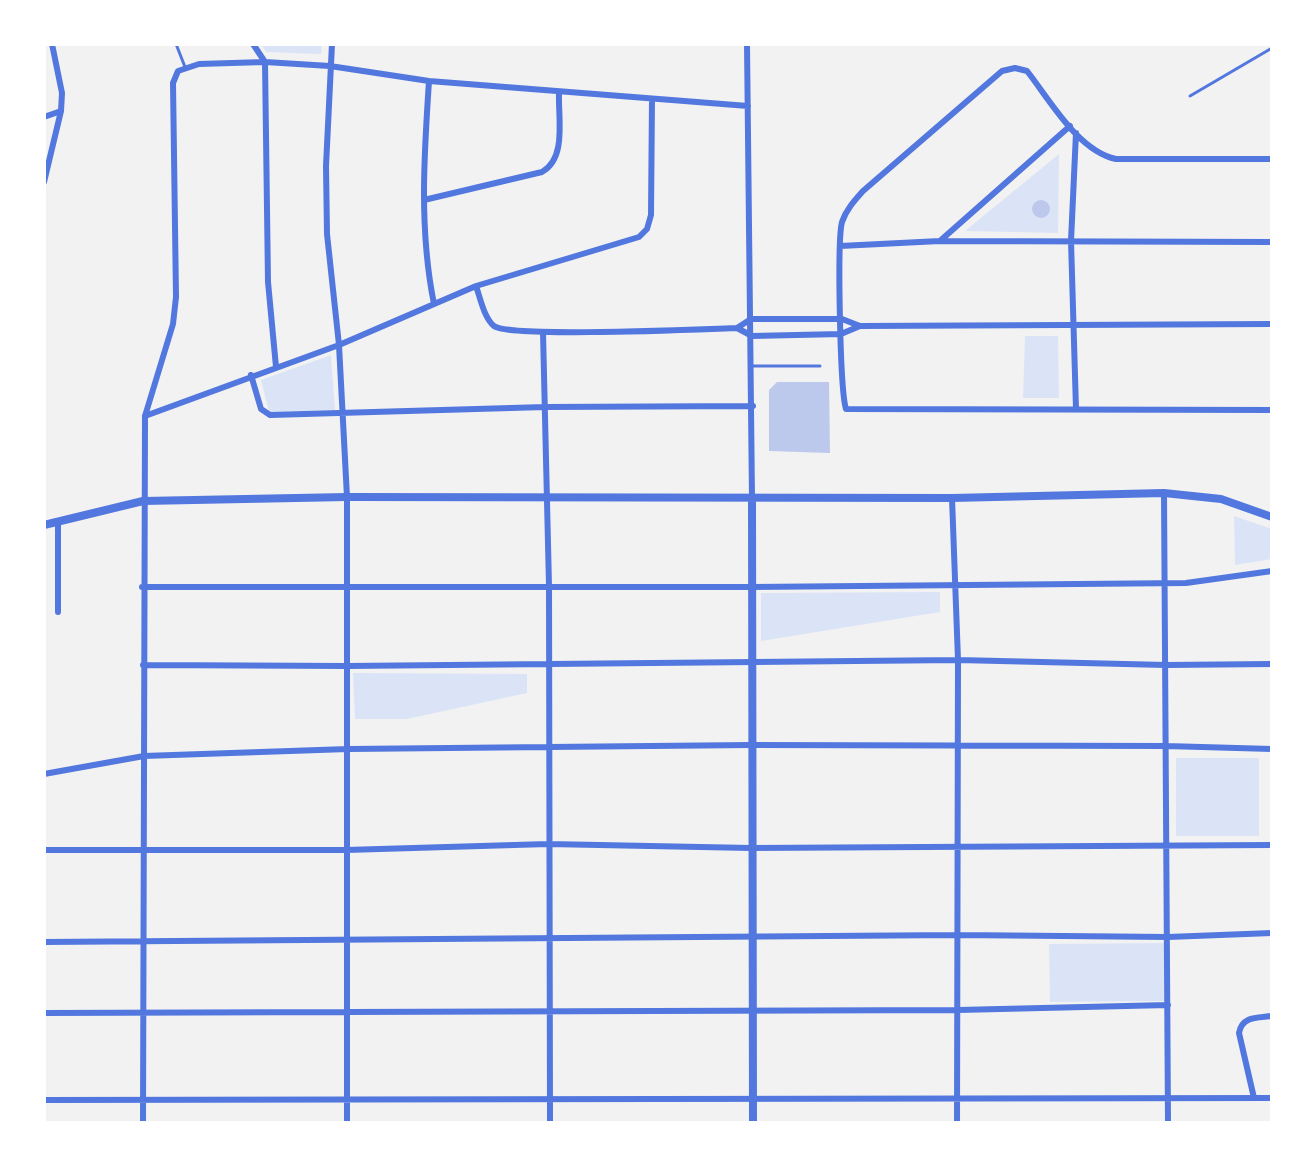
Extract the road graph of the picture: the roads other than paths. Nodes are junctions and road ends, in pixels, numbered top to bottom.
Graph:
1 (52, 44) edge
2 (176, 44) edge
3 (253, 44) edge
4 (332, 44) edge
5 (747, 44) edge
6 (1272, 48) edge
7 (265, 62) junction
8 (330, 66) junction
9 (185, 67) junction
10 (429, 81) junction
11 (559, 93) junction
12 (1190, 96) dead end
13 (652, 99) junction
14 (748, 106) junction
15 (61, 111) junction
16 (44, 117) edge
17 (1070, 126) junction
18 (1076, 133) junction
19 (1272, 159) edge
20 (44, 182) edge
21 (424, 200) junction
22 (940, 241) junction
23 (1071, 241) junction
24 (1272, 242) edge
25 (840, 246) junction
26 (476, 286) junction
27 (434, 304) junction
28 (751, 319) junction
29 (842, 319) junction
30 (1272, 324) edge
31 (860, 326) junction
32 (1072, 326) junction
33 (737, 328) junction
34 (543, 332) junction
35 (841, 334) junction
36 (752, 336) junction
37 (339, 345) junction
38 (752, 366) junction
39 (820, 366) dead end
40 (276, 367) junction
41 (251, 375) junction
42 (753, 406) junction
43 (545, 407) junction
44 (1076, 409) junction
45 (1272, 410) edge
46 (342, 414) junction
47 (145, 416) junction
48 (1164, 493) junction
49 (347, 497) junction
50 (547, 497) junction
51 (752, 498) junction
52 (952, 498) junction
53 (143, 501) junction
54 (1272, 517) edge
55 (58, 521) junction
56 (44, 525) edge
57 (1272, 571) edge
58 (1165, 583) junction
59 (955, 585) junction
60 (348, 586) junction
61 (549, 586) junction
62 (142, 587) junction
63 (752, 587) junction
64 (58, 612) dead end
65 (958, 660) junction
66 (549, 663) junction
67 (753, 664) junction
68 (1272, 664) edge
69 (143, 665) junction
70 (1166, 665) junction
71 (347, 666) junction
72 (751, 745) junction
73 (958, 746) junction
74 (1166, 746) junction
75 (549, 747) junction
76 (348, 749) junction
77 (1272, 749) edge
78 (144, 756) junction
79 (44, 774) edge
80 (548, 844) junction
81 (1272, 845) edge
82 (958, 846) junction
83 (1168, 847) junction
84 (751, 848) junction
85 (44, 850) edge
86 (346, 850) junction
87 (142, 851) junction
88 (1272, 933) edge
89 (958, 935) junction
90 (751, 936) junction
91 (1168, 937) junction
92 (549, 939) junction
93 (347, 941) junction
94 (44, 942) edge
95 (143, 943) junction
96 (1168, 1005) junction
97 (958, 1010) junction
98 (346, 1011) junction
99 (142, 1012) junction
100 (548, 1012) junction
101 (752, 1012) junction
102 (44, 1013) edge
103 (1272, 1016) edge
104 (1168, 1096) junction
105 (957, 1098) junction
106 (1254, 1098) junction
107 (1272, 1098) edge
108 (550, 1099) junction
109 (753, 1099) junction
110 (44, 1100) edge
111 (142, 1100) junction
112 (347, 1100) junction
113 (143, 1123) edge
114 (347, 1123) edge
115 (550, 1123) edge
116 (753, 1123) edge
117 (957, 1123) edge
118 (1168, 1123) edge

1 - 15 street
2 - 9 lane
3 - 7 street
4 - 8 street
5 - 14 street
6 - 12 lane
7 - 8 street
7 - 9 street
7 - 40 street
8 - 10 street
8 - 37 street
9 - 47 street
10 - 11 street
10 - 21 street
11 - 13 street
11 - 21 street
13 - 14 street
13 - 26 street
14 - 28 street
15 - 16 street
15 - 20 street
17 - 18 street
17 - 22 street
17 - 25 street
18 - 19 street
18 - 23 street
21 - 27 street
22 - 23 street
22 - 25 street
23 - 24 street
23 - 32 street
25 - 29 street
26 - 27 street
26 - 34 street
27 - 37 street
28 - 29 street
28 - 33 street
28 - 36 street
29 - 31 street
29 - 35 street
30 - 32 street
31 - 32 street
31 - 35 street
32 - 44 street
33 - 34 street
33 - 36 street
34 - 43 street
35 - 36 street
35 - 44 street
36 - 38 street
37 - 40 street
37 - 46 street
38 - 39 lane
38 - 42 street
40 - 41 street
41 - 46 street
41 - 47 street
42 - 43 street
42 - 51 street
43 - 46 street
43 - 50 street
44 - 45 street
46 - 49 street
47 - 53 street
48 - 52 street
48 - 54 street
48 - 58 street
49 - 50 street
49 - 53 street
49 - 60 street
50 - 51 street
50 - 61 street
51 - 52 street
51 - 63 street
52 - 59 street
53 - 55 street
53 - 62 street
55 - 56 street
55 - 64 street
57 - 58 street
58 - 59 street
58 - 70 street
59 - 63 street
59 - 65 street
60 - 61 street
60 - 62 street
60 - 71 street
61 - 63 street
61 - 66 street
62 - 69 street
63 - 67 street
65 - 67 street
65 - 70 street
65 - 73 street
66 - 67 street
66 - 71 street
66 - 75 street
67 - 72 street
68 - 70 street
69 - 71 street
69 - 78 street
70 - 74 street
71 - 76 street
72 - 73 street
72 - 75 street
72 - 84 street
73 - 74 street
73 - 82 street
74 - 77 street
74 - 83 street
75 - 76 street
75 - 80 street
76 - 78 street
76 - 86 street
78 - 79 street
78 - 87 street
80 - 84 street
80 - 86 street
80 - 92 street
81 - 83 street
82 - 83 street
82 - 84 street
82 - 89 street
83 - 91 street
84 - 90 street
85 - 87 street
86 - 87 street
86 - 93 street
87 - 95 street
88 - 91 street
89 - 90 street
89 - 91 street
89 - 97 street
90 - 92 street
90 - 101 street
91 - 96 street
92 - 93 street
92 - 100 street
93 - 95 street
93 - 98 street
94 - 95 street
95 - 99 street
96 - 97 street
96 - 104 street
97 - 101 street
97 - 105 street
98 - 99 street
98 - 100 street
98 - 112 street
99 - 102 street
99 - 111 street
100 - 101 street
100 - 108 street
101 - 109 street
103 - 106 street
104 - 105 street
104 - 106 street
104 - 118 street
105 - 109 street
105 - 117 street
106 - 107 street
108 - 109 street
108 - 112 street
108 - 115 street
109 - 116 street
110 - 111 street
111 - 112 street
111 - 113 street
112 - 114 street

